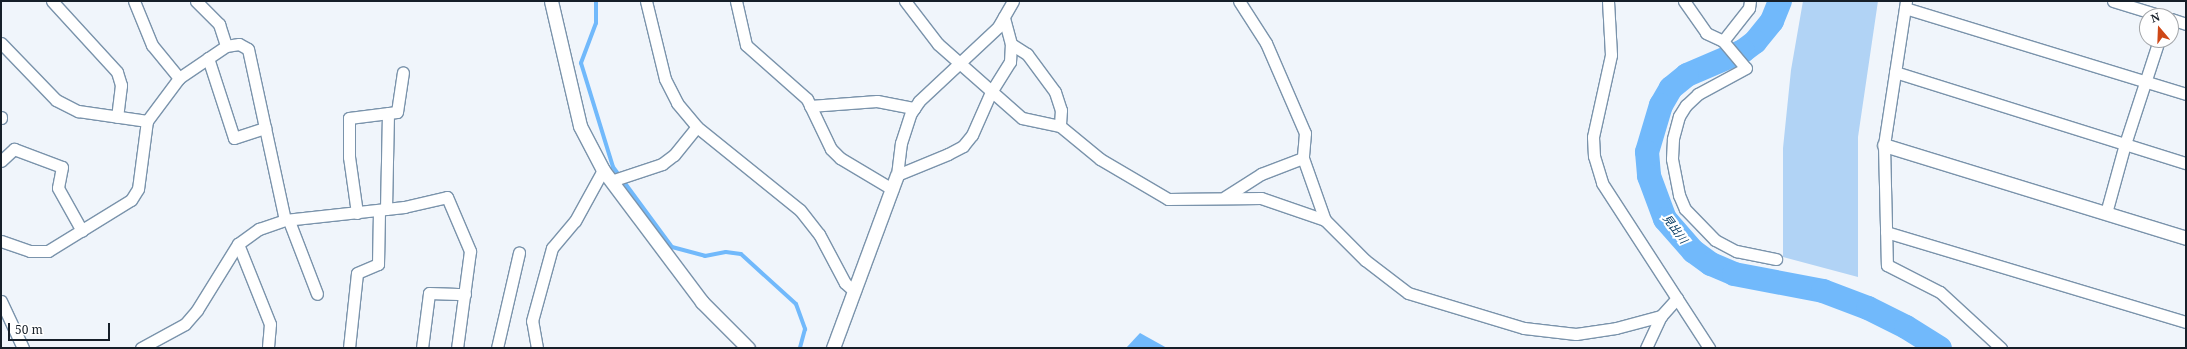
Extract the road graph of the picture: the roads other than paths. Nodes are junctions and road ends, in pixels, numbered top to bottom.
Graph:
1 (52, 1) edge
2 (134, 1) edge
3 (196, 1) edge
4 (551, 1) edge
5 (646, 1) edge
6 (736, 1) edge
7 (905, 1) edge
8 (1013, 1) edge
9 (1239, 1) edge
10 (1608, 1) edge
11 (1684, 1) edge
12 (1750, 1) edge
13 (2113, 1) edge
14 (1905, 4) edge
15 (2139, 9) edge
16 (1004, 17) junction
17 (1723, 42) junction
18 (1, 43) edge
19 (1011, 44) junction
20 (226, 46) junction
21 (2156, 48) edge
22 (208, 58) junction
23 (959, 64) junction
24 (403, 72) dead end
25 (1895, 72) junction
26 (179, 78) junction
27 (2145, 81) junction
28 (991, 92) junction
29 (2186, 94) edge
30 (810, 106) junction
31 (914, 108) junction
32 (388, 113) junction
33 (117, 116) junction
34 (147, 121) junction
35 (1060, 126) junction
36 (697, 127) junction
37 (265, 128) junction
38 (2125, 144) junction
39 (1884, 145) junction
40 (1303, 158) junction
41 (1, 161) edge
42 (2186, 163) edge
43 (603, 170) junction
44 (897, 175) junction
45 (611, 181) junction
46 (892, 189) junction
47 (1225, 197) junction
48 (382, 210) junction
49 (357, 213) junction
50 (2106, 213) junction
51 (1325, 220) junction
52 (287, 221) junction
53 (82, 231) junction
54 (1886, 232) junction
55 (2186, 238) edge
56 (1, 241) edge
57 (238, 244) junction
58 (519, 253) dead end
59 (1776, 259) dead end
60 (854, 291) junction
61 (317, 294) dead end
62 (465, 294) junction
63 (1677, 298) junction
64 (1, 301) edge
65 (1661, 316) junction
66 (2186, 322) edge
67 (23, 348) edge
68 (141, 348) edge
69 (268, 348) edge
70 (349, 348) edge
71 (422, 348) edge
72 (457, 348) edge
73 (497, 348) edge
74 (537, 348) edge
75 (748, 348) edge
76 (833, 348) edge
77 (1646, 348) edge
78 (1709, 348) edge
79 (2001, 348) edge

1 - 33 street
2 - 26 street
3 - 20 street
4 - 43 street
5 - 36 street
6 - 30 street
7 - 23 street
8 - 16 street
9 - 40 street
10 - 63 street
11 - 17 street
12 - 17 street
13 - 15 street
14 - 25 street
14 - 27 street
16 - 19 street
16 - 23 street
17 - 59 street
18 - 33 street
19 - 28 street
19 - 35 street
20 - 22 street
20 - 37 street
21 - 27 street
22 - 26 street
22 - 37 street
23 - 28 street
23 - 31 street
24 - 32 street
25 - 38 street
25 - 39 street
26 - 34 street
27 - 29 street
27 - 38 street
28 - 35 street
28 - 44 street
30 - 31 street
30 - 46 street
31 - 44 street
32 - 48 street
32 - 49 street
33 - 34 street
34 - 53 street
35 - 47 street
36 - 45 street
36 - 60 street
37 - 52 street
38 - 42 street
38 - 50 street
39 - 50 street
39 - 54 street
40 - 47 street
40 - 51 street
41 - 53 street
43 - 45 street
43 - 74 street
44 - 46 street
45 - 75 street
46 - 60 street
47 - 51 street
48 - 49 street
48 - 62 street
48 - 70 street
49 - 52 street
50 - 55 street
51 - 65 street
52 - 57 street
52 - 61 street
53 - 56 street
54 - 66 street
54 - 79 street
57 - 68 street
57 - 69 street
58 - 73 street
60 - 76 street
62 - 71 street
62 - 72 street
63 - 65 street
63 - 78 street
64 - 67 street
65 - 77 street

